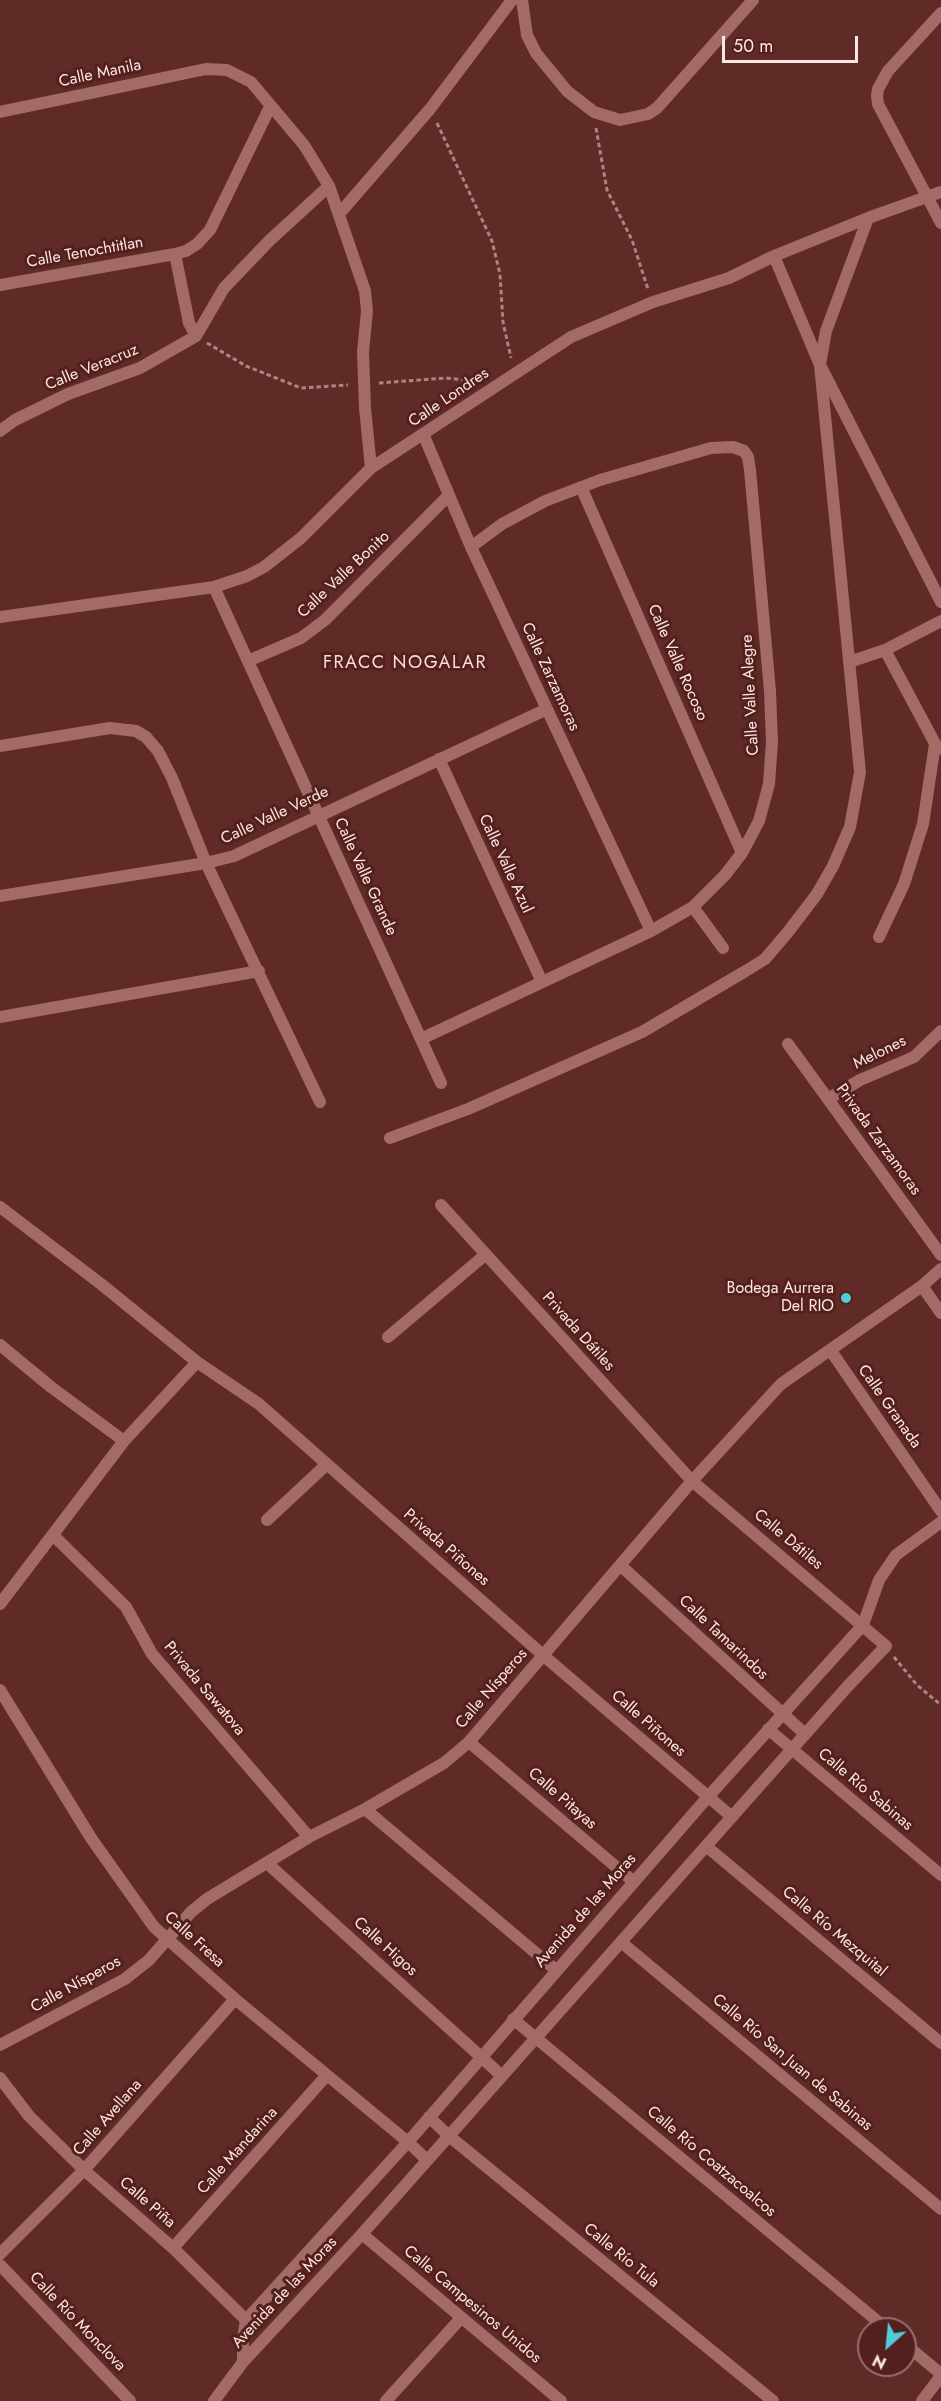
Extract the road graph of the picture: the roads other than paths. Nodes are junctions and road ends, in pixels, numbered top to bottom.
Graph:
1 (512, 0) edge
2 (522, 0) edge
3 (753, 0) edge
4 (941, 13) edge
5 (270, 107) junction
6 (0, 112) edge
7 (329, 186) junction
8 (941, 192) edge
9 (929, 198) junction
10 (339, 214) junction
11 (868, 218) junction
12 (941, 223) edge
13 (176, 254) junction
14 (774, 256) junction
15 (0, 285) edge
16 (196, 336) junction
17 (820, 365) junction
18 (0, 431) edge
19 (424, 436) junction
20 (371, 468) junction
21 (581, 487) junction
22 (449, 495) junction
23 (471, 547) junction
24 (214, 587) junction
25 (941, 602) edge
26 (0, 617) edge
27 (941, 621) edge
28 (885, 650) junction
29 (248, 661) junction
30 (849, 662) junction
31 (547, 709) junction
32 (935, 744) junction
33 (0, 746) edge
34 (941, 756) edge
35 (439, 759) junction
36 (318, 815) junction
37 (742, 853) junction
38 (206, 863) junction
39 (0, 896) edge
40 (693, 907) junction
41 (651, 931) junction
42 (879, 937) dead end
43 (723, 948) dead end
44 (259, 971) junction
45 (542, 982) junction
46 (0, 1017) edge
47 (941, 1030) edge
48 (421, 1039) junction
49 (788, 1044) dead end
50 (441, 1083) dead end
51 (828, 1100) junction
52 (320, 1102) dead end
53 (390, 1138) dead end
54 (441, 1205) dead end
55 (0, 1207) edge
56 (485, 1255) junction
57 (941, 1256) edge
58 (941, 1269) edge
59 (922, 1286) junction
60 (941, 1313) edge
61 (388, 1337) dead end
62 (0, 1345) edge
63 (831, 1351) junction
64 (198, 1362) junction
65 (124, 1441) junction
66 (326, 1465) junction
67 (692, 1481) junction
68 (941, 1511) edge
69 (267, 1520) dead end
70 (941, 1522) edge
71 (53, 1535) junction
72 (620, 1565) junction
73 (0, 1604) edge
74 (863, 1625) junction
75 (886, 1646) joint
76 (544, 1656) junction
77 (0, 1690) edge
78 (782, 1714) junction
79 (768, 1729) junction
80 (805, 1734) junction
81 (469, 1742) junction
82 (791, 1750) junction
83 (707, 1798) junction
84 (365, 1809) junction
85 (732, 1817) junction
86 (309, 1837) junction
87 (706, 1846) junction
88 (267, 1863) junction
89 (941, 1875) edge
90 (634, 1882) junction
91 (169, 1940) junction
92 (621, 1942) junction
93 (556, 1970) junction
94 (235, 1999) junction
95 (513, 2019) junction
96 (536, 2038) junction
97 (941, 2043) edge
98 (0, 2045) edge
99 (482, 2056) junction
100 (327, 2075) junction
101 (502, 2076) junction
102 (0, 2078) edge
103 (429, 2117) junction
104 (449, 2136) junction
105 (408, 2142) junction
106 (427, 2160) junction
107 (84, 2170) junction
108 (941, 2210) edge
109 (362, 2234) junction
110 (173, 2248) junction
111 (0, 2254) edge
112 (0, 2265) edge
113 (873, 2317) edge
114 (462, 2318) junction
115 (246, 2320) junction
116 (917, 2354) edge
117 (243, 2362) junction
118 (941, 2375) edge
119 (130, 2401) edge
120 (214, 2401) edge
121 (386, 2401) edge
122 (561, 2401) edge
123 (773, 2401) edge
124 (922, 2401) edge

1 - 10 street
2 - 3 street
4 - 9 street
5 - 6 street, Calle Manila
5 - 7 street
5 - 13 street
7 - 10 street
7 - 16 street
8 - 9 street, Calle Londres
9 - 11 street, Calle Londres
9 - 12 street
10 - 20 street
11 - 14 street, Calle Londres
11 - 17 street
13 - 15 street, Calle Tenochtitlan
13 - 16 street
14 - 17 street
14 - 19 street, Calle Londres
16 - 18 street, Calle Veracruz
17 - 25 street
17 - 30 street
19 - 20 street, Calle Londres
19 - 22 street, Calle Zarzamoras
20 - 24 street, Calle Londres
21 - 23 street, Calle Valle Alegre
21 - 37 street, Calle Valle Rocoso
21 - 37 street, Calle Valle Alegre
22 - 23 street, Calle Zarzamoras
22 - 29 street, Calle Valle Bonito
23 - 31 street, Calle Zarzamoras
24 - 26 street, Calle Londres
24 - 29 street, Calle Valle Grande
27 - 28 street
28 - 30 street
28 - 32 street
29 - 36 street, Calle Valle Grande
30 - 53 street
31 - 35 street, Calle Valle Verde
31 - 41 street, Calle Zarzamoras
32 - 34 street
32 - 42 street
33 - 38 street
35 - 36 street, Calle Valle Verde
35 - 45 street, Calle Valle Azul
36 - 38 street, Calle Valle Verde
36 - 48 street, Calle Valle Grande
37 - 40 street, Calle Valle Alegre
38 - 39 street, Calle Valle Verde
38 - 44 street
40 - 41 street, Calle Valle Alegre
40 - 43 street
41 - 45 street, Calle Valle Alegre
44 - 46 street
44 - 52 street
45 - 48 street, Calle Valle Alegre
47 - 51 street, Melones
48 - 50 street, Calle Valle Grande
49 - 51 street, Privada Zarzamoras
51 - 57 street, Privada Zarzamoras
54 - 56 street, Privada Dátiles
55 - 64 street, Privada Piñones
56 - 61 street
56 - 67 street, Privada Dátiles
58 - 59 street, Calle Nísperos
59 - 60 street
59 - 63 street, Calle Nísperos
62 - 65 street
63 - 67 street, Calle Nísperos
63 - 68 street, Calle Granada
64 - 65 street
64 - 66 street, Privada Piñones
65 - 71 street
66 - 69 street
66 - 76 street, Privada Piñones
67 - 72 street, Calle Nísperos
67 - 74 street, Calle Dátiles
70 - 74 street, Avenida de las Moras
71 - 73 street
71 - 86 street, Privada Sawatova
72 - 76 street, Calle Nísperos
72 - 78 street, Calle Tamarindos
74 - 75 street, Calle Dátiles
74 - 78 street, Avenida de las Moras
75 - 80 street, Avenida de las Moras
76 - 81 street, Calle Nísperos
76 - 83 street, Calle Piñones
77 - 91 street, Calle Fresa
78 - 79 street, Avenida de las Moras
78 - 80 street, Calle Tamarindos
79 - 82 street, Calle Río Sabinas
79 - 83 street, Avenida de las Moras
80 - 82 street, Avenida de las Moras
81 - 84 street, Calle Nísperos
81 - 90 street, Calle Pitayas
82 - 85 street, Avenida de las Moras
82 - 89 street, Calle Río Sabinas
83 - 85 street, Calle Piñones
83 - 90 street, Avenida de las Moras
84 - 86 street, Calle Nísperos
84 - 93 street
85 - 87 street, Avenida de las Moras
86 - 88 street, Calle Nísperos
87 - 92 street, Avenida de las Moras
87 - 97 street, Calle Río Mezquital
88 - 91 street, Calle Nísperos
88 - 99 street, Calle Higos
90 - 93 street, Avenida de las Moras
91 - 94 street, Calle Fresa
91 - 98 street, Calle Nísperos
92 - 96 street, Avenida de las Moras
92 - 108 street, Calle Río San Juan de Sabinas
93 - 95 street, Avenida de las Moras
94 - 100 street, Calle Fresa
94 - 107 street, Calle Avellana
95 - 96 street, Calle Río Coatzacoalcos
95 - 99 street, Avenida de las Moras
96 - 101 street, Avenida de las Moras
96 - 113 street, Calle Río Coatzacoalcos
99 - 101 street, Calle Higos
99 - 103 street, Avenida de las Moras
100 - 105 street, Calle Fresa
100 - 110 street, Calle Mandarina
101 - 104 street, Avenida de las Moras
102 - 107 street, Calle Piña
103 - 104 street, Calle Río Tula
103 - 105 street, Avenida de las Moras
104 - 106 street, Avenida de las Moras
104 - 123 street, Calle Río Tula
105 - 106 street, Calle Fresa
105 - 115 street, Avenida de las Moras
106 - 109 street, Avenida de las Moras
107 - 110 street, Calle Piña
107 - 111 street, Calle Avellana
109 - 114 street, Calle Campesinos Unidos
109 - 117 street, Avenida de las Moras
110 - 115 street, Calle Piña
112 - 119 street, Calle Río Monclova
114 - 121 street
114 - 122 street, Calle Campesinos Unidos
115 - 117 street
116 - 118 street
117 - 120 street, Avenida de las Moras
118 - 124 street

